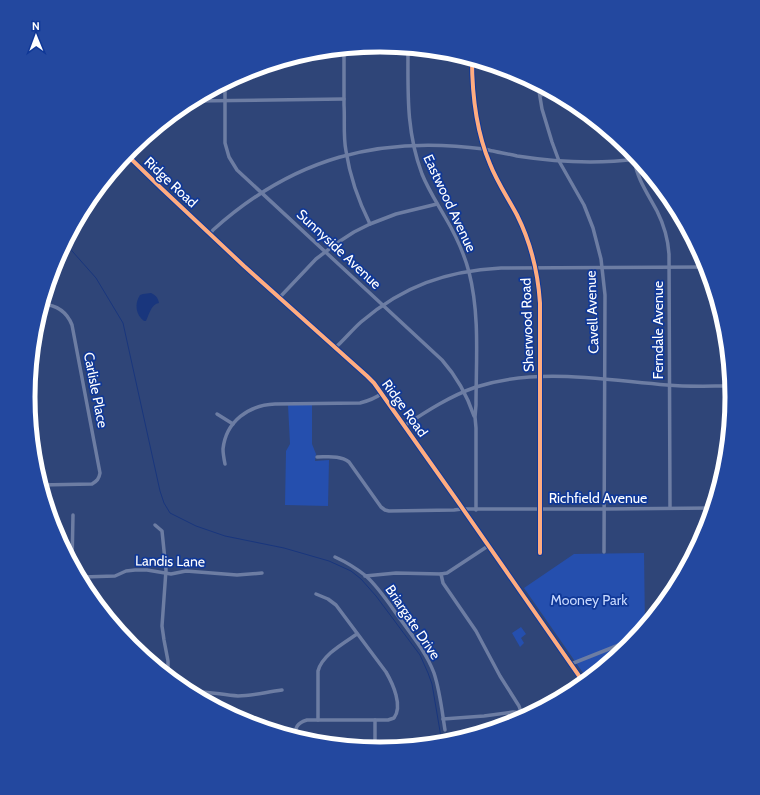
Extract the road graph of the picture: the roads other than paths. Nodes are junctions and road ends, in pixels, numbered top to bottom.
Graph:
1 (408, 53) edge
2 (344, 54) edge
3 (472, 65) edge
4 (225, 89) edge
5 (539, 92) edge
6 (544, 94) edge
7 (540, 95) junction
8 (344, 99) junction
9 (205, 101) edge
10 (225, 101) junction
11 (413, 145) junction
12 (485, 149) junction
13 (346, 155) junction
14 (131, 159) edge
15 (629, 160) edge
16 (559, 161) junction
17 (637, 168) edge
18 (261, 193) junction
19 (437, 204) junction
20 (370, 224) junction
21 (210, 234) junction
22 (326, 252) junction
23 (602, 267) junction
24 (669, 267) junction
25 (700, 267) edge
26 (535, 268) junction
27 (468, 271) junction
28 (280, 297) junction
29 (48, 305) edge
30 (383, 305) junction
31 (335, 348) junction
32 (540, 376) junction
33 (604, 379) junction
34 (669, 385) junction
35 (724, 386) edge
36 (476, 387) junction
37 (464, 392) junction
38 (381, 394) junction
39 (217, 414) dead end
40 (475, 417) junction
41 (233, 424) junction
42 (404, 426) junction
43 (317, 457) dead end
44 (225, 464) dead end
45 (47, 485) edge
46 (670, 508) junction
47 (707, 508) edge
48 (462, 509) junction
49 (540, 509) junction
50 (604, 509) junction
51 (476, 510) junction
52 (73, 515) dead end
53 (155, 525) dead end
54 (488, 546) junction
55 (72, 552) edge
56 (604, 552) dead end
57 (540, 553) dead end
58 (335, 557) dead end
59 (262, 573) dead end
60 (166, 574) junction
61 (441, 574) junction
62 (365, 576) junction
63 (85, 577) edge
64 (316, 594) dead end
65 (357, 634) junction
66 (622, 643) edge
67 (571, 664) junction
68 (168, 669) edge
69 (581, 678) edge
70 (282, 690) dead end
71 (199, 691) edge
72 (521, 712) joint
73 (443, 719) junction
74 (318, 720) junction
75 (375, 720) junction
76 (446, 730) dead end
77 (296, 732) edge
78 (375, 742) edge

1 - 11 street, Eastwood Avenue
2 - 8 street
3 - 12 street, Sherwood Road
4 - 10 street, Sunnyside Avenue
5 - 7 street, Cavell Avenue
6 - 7 street
7 - 16 street, Cavell Avenue
8 - 10 street
8 - 13 street
9 - 10 street
10 - 18 street, Sunnyside Avenue
11 - 12 street
11 - 13 street
11 - 19 street, Eastwood Avenue
12 - 16 street
12 - 26 street, Sherwood Road
13 - 18 street
13 - 20 street
14 - 21 street, Ridge Road
15 - 16 street
16 - 23 street, Cavell Avenue
17 - 24 street, Ferndale Avenue
18 - 21 street
18 - 22 street, Sunnyside Avenue
19 - 20 street
19 - 27 street, Eastwood Avenue
20 - 22 street
21 - 28 street, Ridge Road
22 - 28 street
22 - 30 street, Sunnyside Avenue
23 - 24 street
23 - 26 street
23 - 33 street, Cavell Avenue
24 - 25 street
24 - 34 street, Ferndale Avenue
26 - 27 street
26 - 32 street, Sherwood Road
27 - 30 street
27 - 36 street, Eastwood Avenue
28 - 31 street, Ridge Road
29 - 45 street, Carlisle Place
30 - 31 street
30 - 37 street, Sunnyside Avenue
31 - 38 street, Ridge Road
32 - 33 street
32 - 36 street
32 - 49 street, Sherwood Road
33 - 34 street
33 - 50 street, Cavell Avenue
34 - 35 street
34 - 46 street, Ferndale Avenue
36 - 37 street
36 - 40 street, Eastwood Avenue
37 - 40 street, Sunnyside Avenue
37 - 42 street
38 - 41 street
38 - 42 street, Ridge Road
39 - 41 street
40 - 51 street, Eastwood Avenue
41 - 44 street
42 - 48 street, Ridge Road
43 - 48 street, Richfield Avenue
46 - 47 street, Richfield Avenue
46 - 50 street, Richfield Avenue
48 - 51 street, Richfield Avenue
48 - 54 street, Ridge Road
49 - 50 street, Richfield Avenue
49 - 51 street, Richfield Avenue
49 - 57 street, Sherwood Road
50 - 56 street, Cavell Avenue
52 - 55 street
53 - 60 street
54 - 61 street
54 - 67 street, Ridge Road
58 - 62 street, Briargate Drive
59 - 60 street, Landis Lane
60 - 63 street, Landis Lane
60 - 68 street
61 - 62 street
61 - 72 street
62 - 73 street, Briargate Drive
64 - 65 street
65 - 74 street
65 - 75 street
66 - 67 street
67 - 69 street, Ridge Road
70 - 71 street
72 - 73 street
73 - 76 street, Briargate Drive
74 - 75 street
74 - 77 street
75 - 78 street

